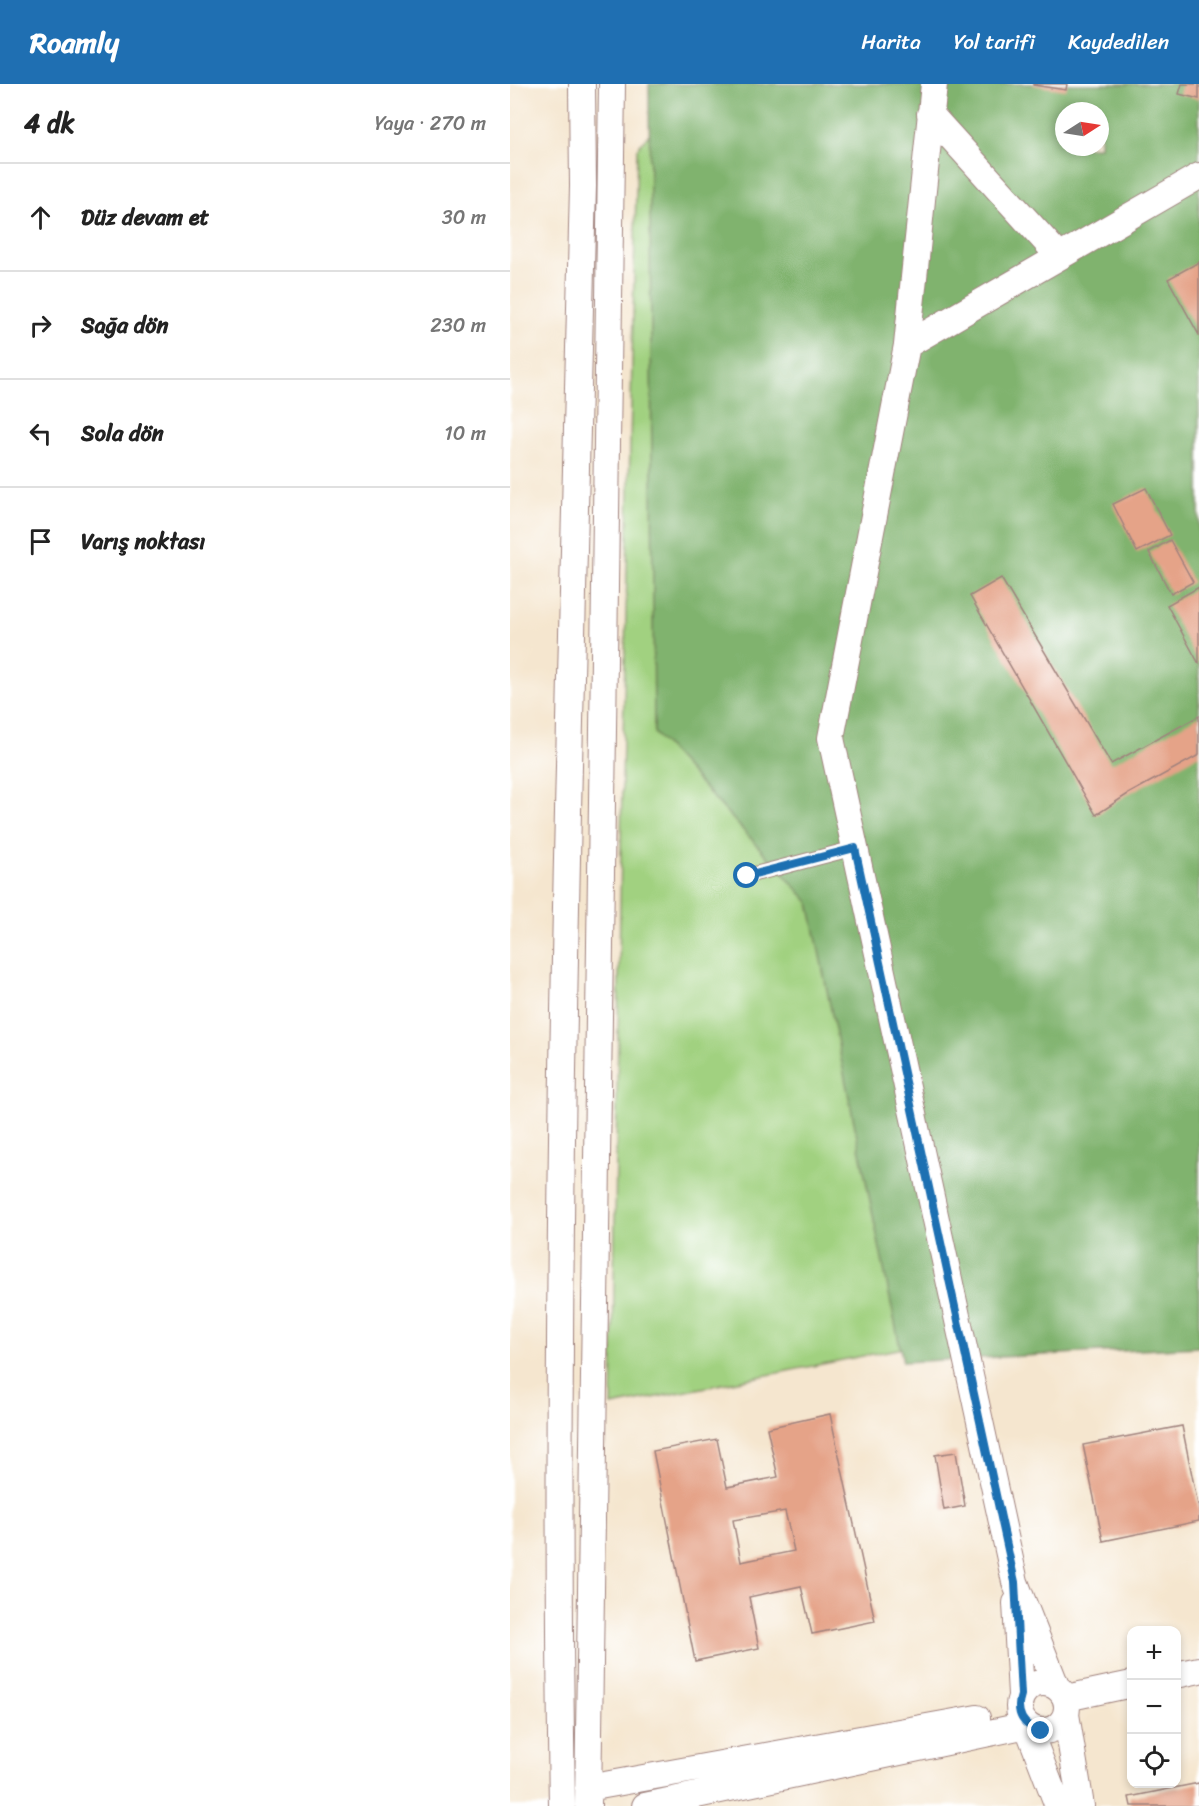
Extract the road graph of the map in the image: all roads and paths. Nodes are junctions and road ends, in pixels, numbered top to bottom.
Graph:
1 (582, 84) edge
2 (612, 84) edge
3 (934, 84) edge
4 (930, 114) junction
5 (1199, 177) edge
6 (1059, 256) junction
7 (907, 345) junction
8 (855, 848) junction
9 (747, 876) dead end
10 (1015, 1582) junction
11 (1199, 1670) edge
12 (1181, 1674) edge
13 (1127, 1685) edge
14 (1063, 1700) junction
15 (1022, 1711) junction
16 (588, 1797) edge
17 (562, 1806) edge
18 (645, 1806) edge
19 (1058, 1806) edge
20 (1081, 1806) edge

1 - 17 street
2 - 16 street
3 - 4 street
4 - 6 street
4 - 7 street
5 - 6 street
6 - 7 street
7 - 8 street
8 - 9 lane
8 - 10 street
10 - 14 street
10 - 15 street
11 - 12 street
13 - 14 street
14 - 15 street
14 - 15 street
14 - 20 street
15 - 16 street
15 - 18 street
15 - 19 street

